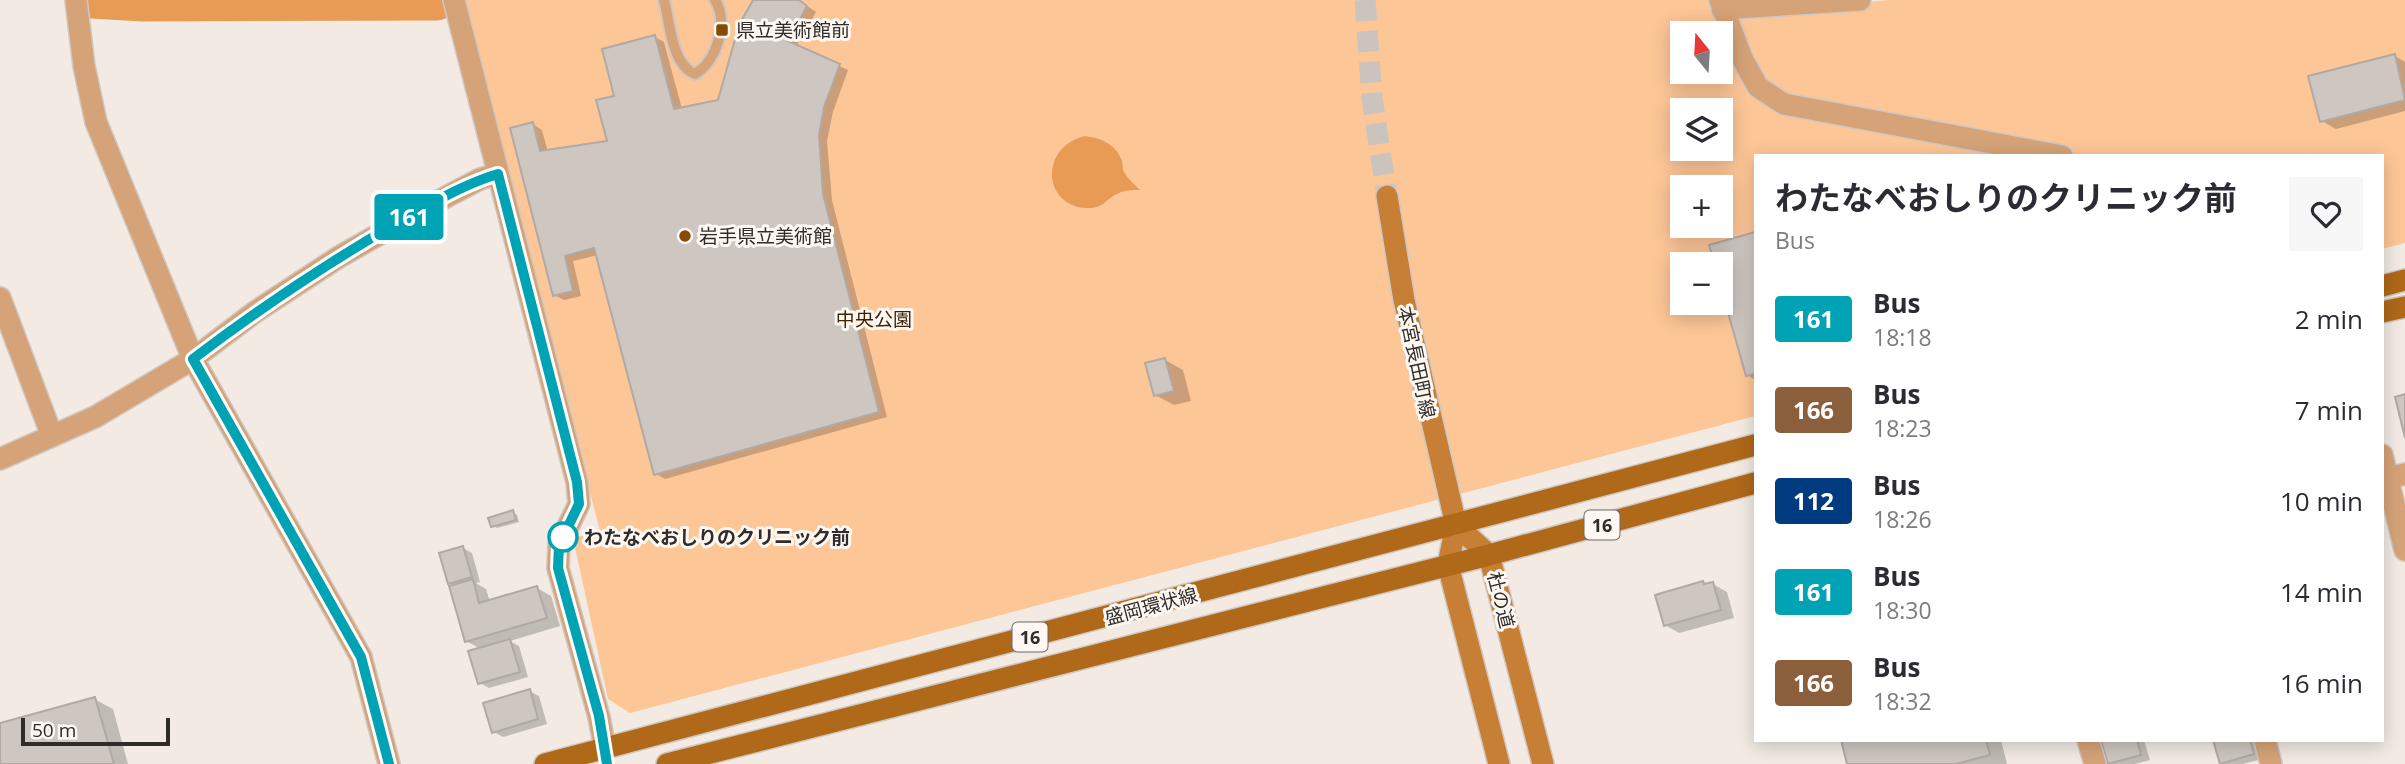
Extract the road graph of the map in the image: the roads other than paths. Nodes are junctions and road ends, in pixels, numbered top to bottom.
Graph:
1 (454, 0) edge
2 (664, 0) edge
3 (715, 0) edge
4 (1860, 0) edge
5 (1721, 4) edge
6 (77, 5) edge
7 (2051, 154) edge
8 (498, 174) junction
9 (1387, 196) tunnel mouth
10 (2405, 280) edge
11 (2384, 285) edge
12 (0, 298) edge
13 (2405, 307) edge
14 (2384, 312) edge
15 (193, 359) junction
16 (52, 436) junction
17 (1754, 445) edge
18 (0, 459) edge
19 (2384, 460) edge
20 (2392, 477) edge
21 (1754, 483) edge
22 (1456, 526) junction
23 (2405, 550) edge
24 (1489, 555) junction
25 (1448, 565) junction
26 (2089, 742) edge
27 (2266, 742) edge
28 (606, 756) edge
29 (389, 764) edge
30 (545, 764) edge
31 (667, 764) edge
32 (1499, 764) edge
33 (1543, 764) edge
34 (2095, 764) edge
35 (2271, 764) edge

1 - 8 street
2 - 3 lane
4 - 5 street
5 - 7 street
6 - 15 street
8 - 15 street
8 - 28 street
9 - 22 main road, 本宮長田町線
10 - 11 main road
12 - 16 street
13 - 14 main road
15 - 16 street
15 - 29 street
16 - 18 street
17 - 22 main road, 盛岡環状線 / 16
19 - 20 street
20 - 23 street
21 - 24 main road, 盛岡環状線 / 16
22 - 24 main road, 杜の道
22 - 25 main road
22 - 28 main road, 盛岡環状線 / 16
24 - 25 main road, 盛岡環状線 / 16
24 - 33 main road, 杜の道
25 - 31 main road, 盛岡環状線 / 16
25 - 32 main road
26 - 34 street
27 - 35 street
28 - 30 main road, 盛岡環状線 / 16

